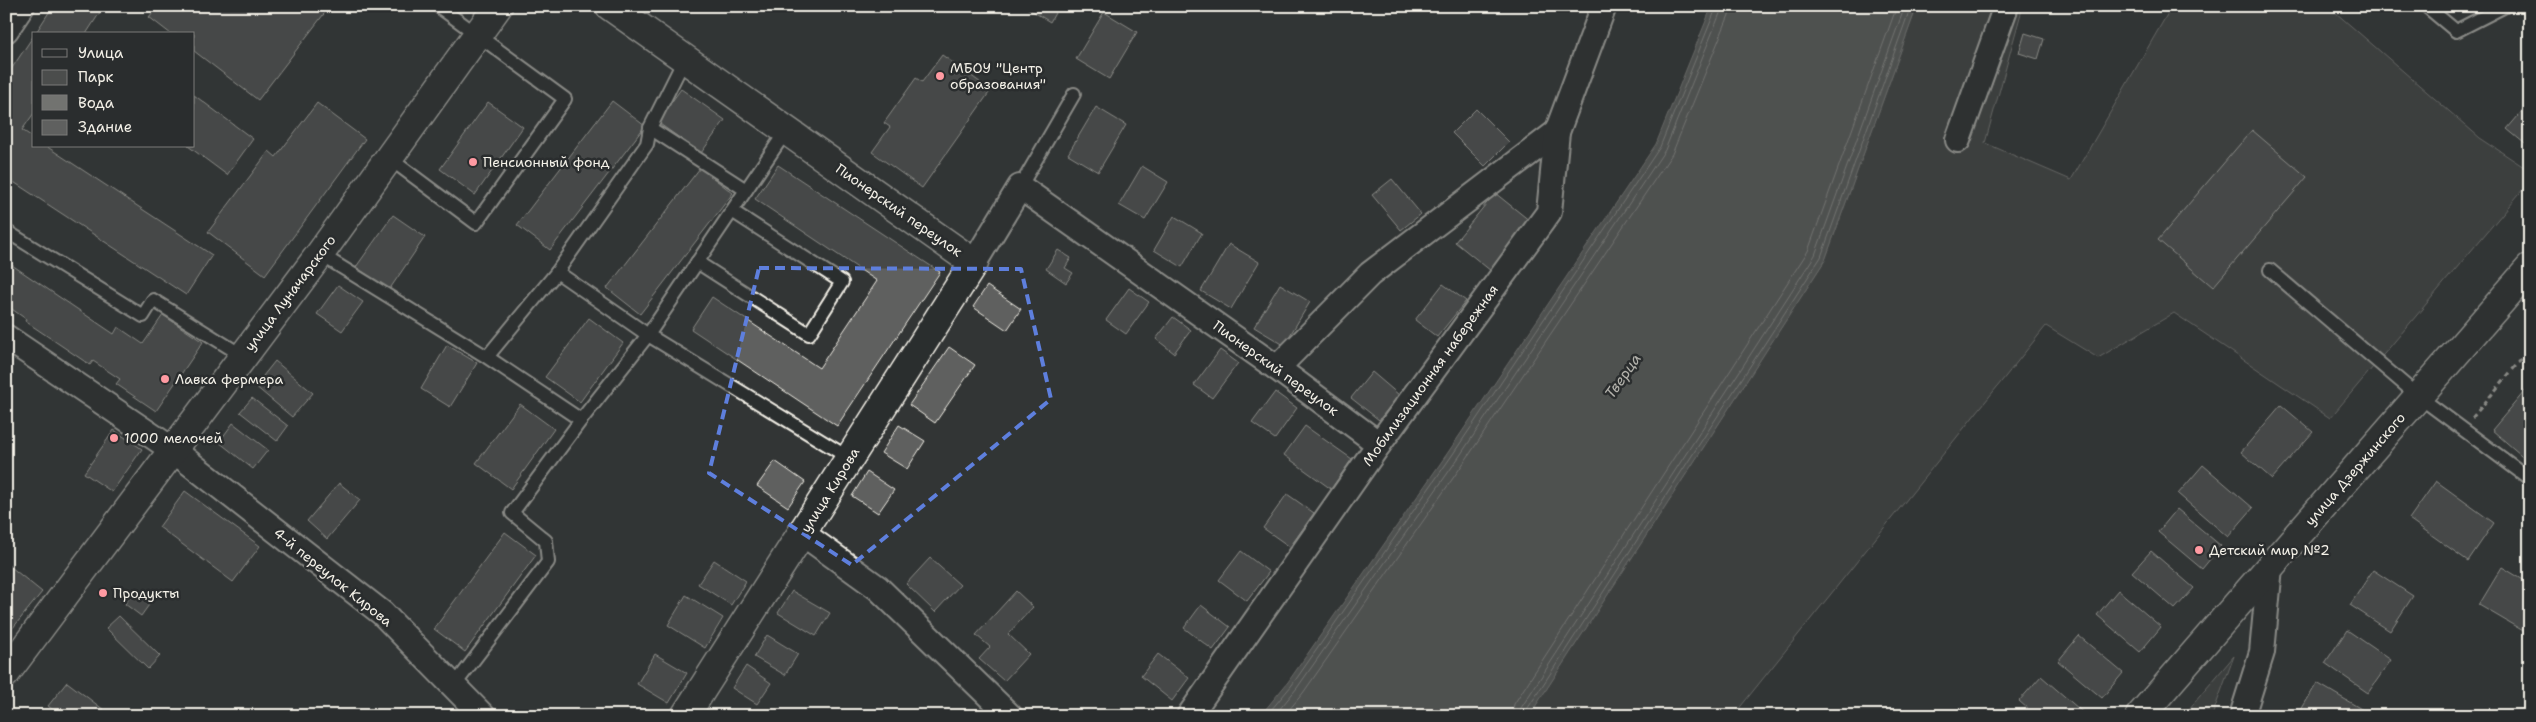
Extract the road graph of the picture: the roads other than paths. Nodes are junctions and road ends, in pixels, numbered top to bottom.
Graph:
1 (22, 6) edge
2 (438, 6) edge
3 (498, 6) edge
4 (610, 6) edge
5 (1604, 6) edge
6 (2006, 6) edge
7 (2426, 6) edge
8 (2505, 6) edge
9 (6, 30) edge
10 (477, 35) junction
11 (684, 58) junction
12 (1074, 94) dead end
13 (650, 128) junction
14 (786, 131) junction
15 (1557, 132) junction
16 (1958, 140) dead end
17 (389, 158) junction
18 (1020, 187) junction
19 (746, 190) junction
20 (732, 211) junction
21 (6, 231) edge
22 (320, 254) junction
23 (697, 262) junction
24 (974, 263) junction
25 (2530, 268) edge
26 (2270, 270) dead end
27 (557, 272) junction
28 (648, 335) junction
29 (6, 337) edge
30 (243, 356) junction
31 (487, 357) junction
32 (1277, 368) junction
33 (2418, 396) junction
34 (581, 420) junction
35 (1379, 444) junction
36 (173, 450) junction
37 (850, 458) junction
38 (2530, 479) edge
39 (802, 533) junction
40 (2270, 567) junction
41 (6, 673) edge
42 (454, 686) junction
43 (483, 716) edge
44 (684, 716) edge
45 (1010, 716) edge
46 (1189, 716) edge
47 (2140, 716) edge
48 (2242, 716) edge

1 - 9 street
2 - 10 lane
3 - 10 street, улица Луначарского
4 - 11 street, Пионерский переулок
5 - 15 street, Мобилизационная набережная
6 - 16 street
7 - 8 lane
10 - 17 street, улица Луначарского
10 - 17 lane
11 - 13 lane
11 - 14 street, Пионерский переулок
12 - 18 lane
13 - 19 lane
13 - 27 lane
14 - 19 lane
14 - 24 street, Пионерский переулок
15 - 32 street
15 - 35 street, Мобилизационная набережная
17 - 22 street, улица Луначарского
18 - 24 street, Пионерский переулок
18 - 32 street, Пионерский переулок
19 - 20 lane
20 - 23 lane
20 - 23 lane
21 - 30 lane
22 - 30 street, улица Луначарского
22 - 31 lane
23 - 28 lane
24 - 37 street, улица Кирова
25 - 33 street, улица Дзержинского
26 - 33 lane
27 - 28 lane
27 - 31 lane
28 - 34 lane
28 - 37 lane
29 - 36 street, 4-й переулок Кирова
30 - 36 street, улица Луначарского
31 - 34 lane
32 - 35 street, Пионерский переулок
33 - 38 lane
33 - 40 street, улица Дзержинского
34 - 42 lane
35 - 46 street, Мобилизационная набережная
36 - 41 street, улица Луначарского
36 - 42 street, 4-й переулок Кирова
37 - 39 street, улица Кирова
39 - 44 street, улица Кирова
39 - 45 street
40 - 47 street, улица Дзержинского
40 - 48 street
42 - 43 street, 4-й переулок Кирова

